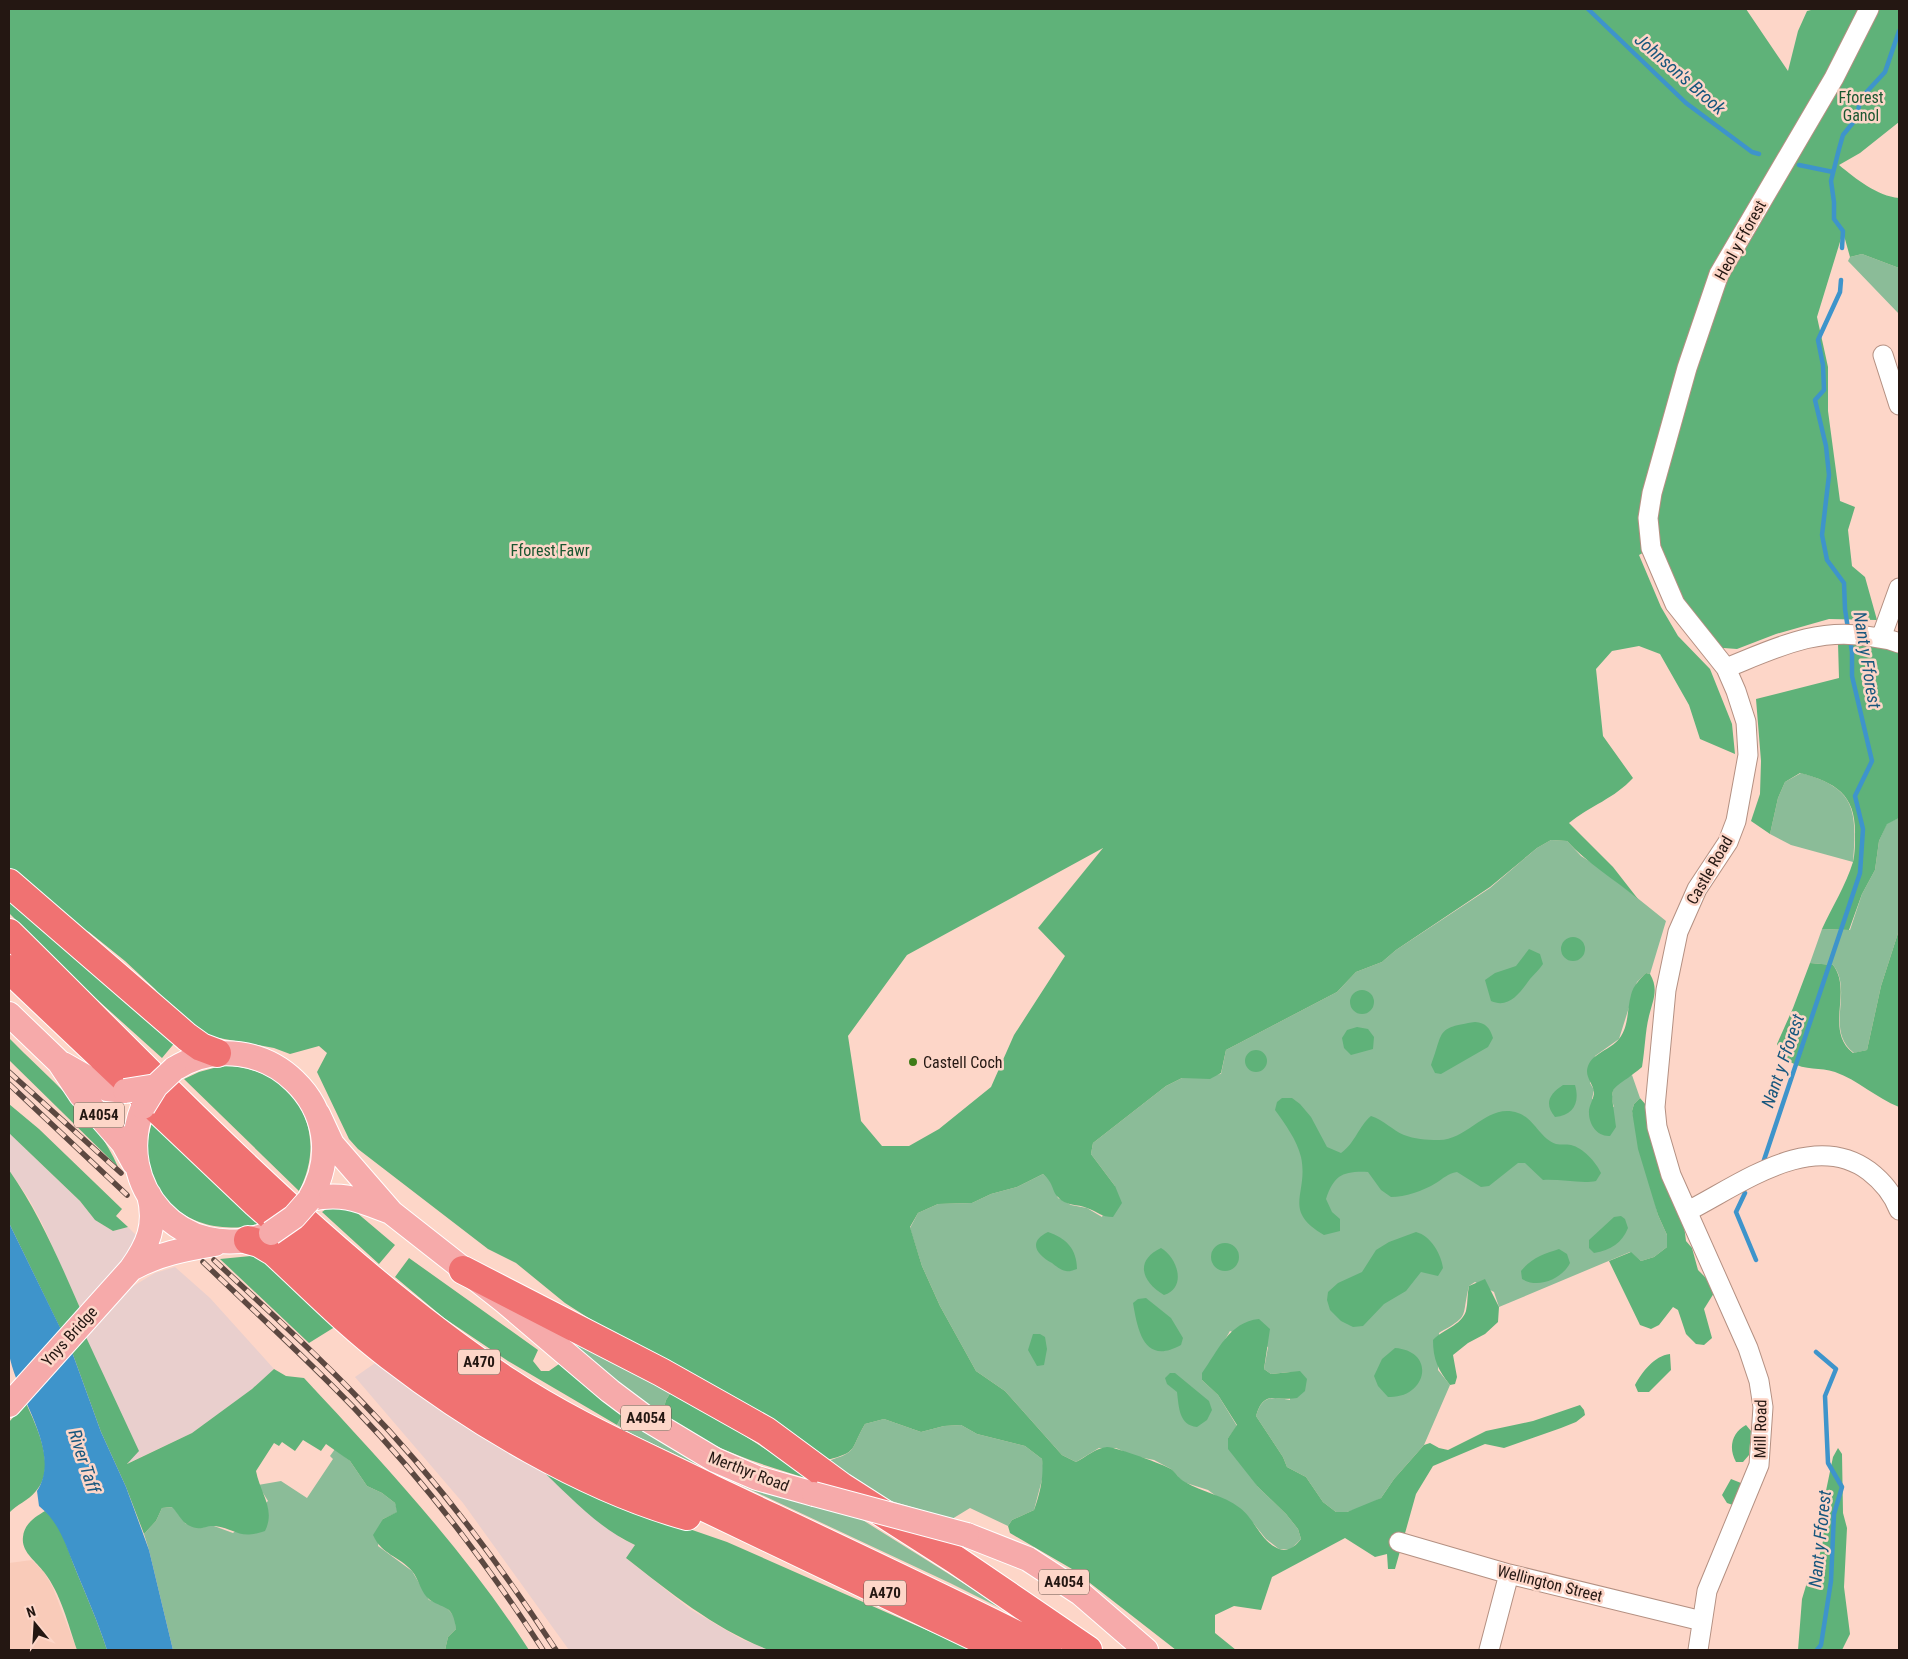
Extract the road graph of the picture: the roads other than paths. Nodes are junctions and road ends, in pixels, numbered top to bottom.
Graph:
1 (1869, 9) edge
2 (1883, 355) dead end
3 (1899, 405) edge
4 (1651, 548) joint
5 (1899, 588) edge
6 (1890, 641) edge
7 (1726, 668) junction
8 (9, 883) edge
9 (9, 933) edge
10 (9, 969) edge
11 (9, 1014) edge
12 (217, 1053) junction
13 (59, 1062) junction
14 (156, 1086) junction
15 (318, 1114) junction
16 (137, 1169) junction
17 (149, 1195) junction
18 (310, 1199) junction
19 (1899, 1210) edge
20 (1688, 1212) junction
21 (392, 1213) junction
22 (251, 1238) junction
23 (131, 1269) junction
24 (463, 1270) junction
25 (9, 1404) edge
26 (765, 1538) junction
27 (1398, 1542) dead end
28 (1509, 1574) junction
29 (1702, 1621) junction
30 (1003, 1650) edge
31 (1047, 1650) edge
32 (1088, 1650) edge
33 (1146, 1650) edge
34 (1489, 1650) edge
35 (1698, 1650) edge

1 - 4 street, Heol y Fforest
2 - 3 street
4 - 7 street, Castle Road
5 - 6 street
6 - 7 street
7 - 20 street, Castle Road
8 - 12 highway
9 - 31 highway, A470
10 - 26 highway, A470
11 - 13 main road, A4054
12 - 14 main road, Merthyr Road, bridge
12 - 15 main road, Merthyr Road
13 - 14 main road, A4054, bridge
13 - 16 main road, A4054
14 - 16 main road, Merthyr Road, bridge
15 - 18 main road
15 - 21 main road, Merthyr Road / A4054
16 - 17 main road
17 - 22 main road
17 - 23 main road, Ynys Bridge
18 - 21 main road, Merthyr Road / A4054
18 - 22 main road, bridge
19 - 20 street
20 - 29 street, Mill Road
21 - 24 main road, Merthyr Road / A4054
22 - 23 main road, Ynys Bridge
22 - 26 highway
23 - 25 main road, Ynys Bridge
24 - 32 highway
24 - 33 main road, Merthyr Road / A4054, bridge
26 - 30 highway, A470
27 - 28 street, Wellington Street
28 - 29 street, Wellington Street
28 - 34 street
29 - 35 street, Mill Road

